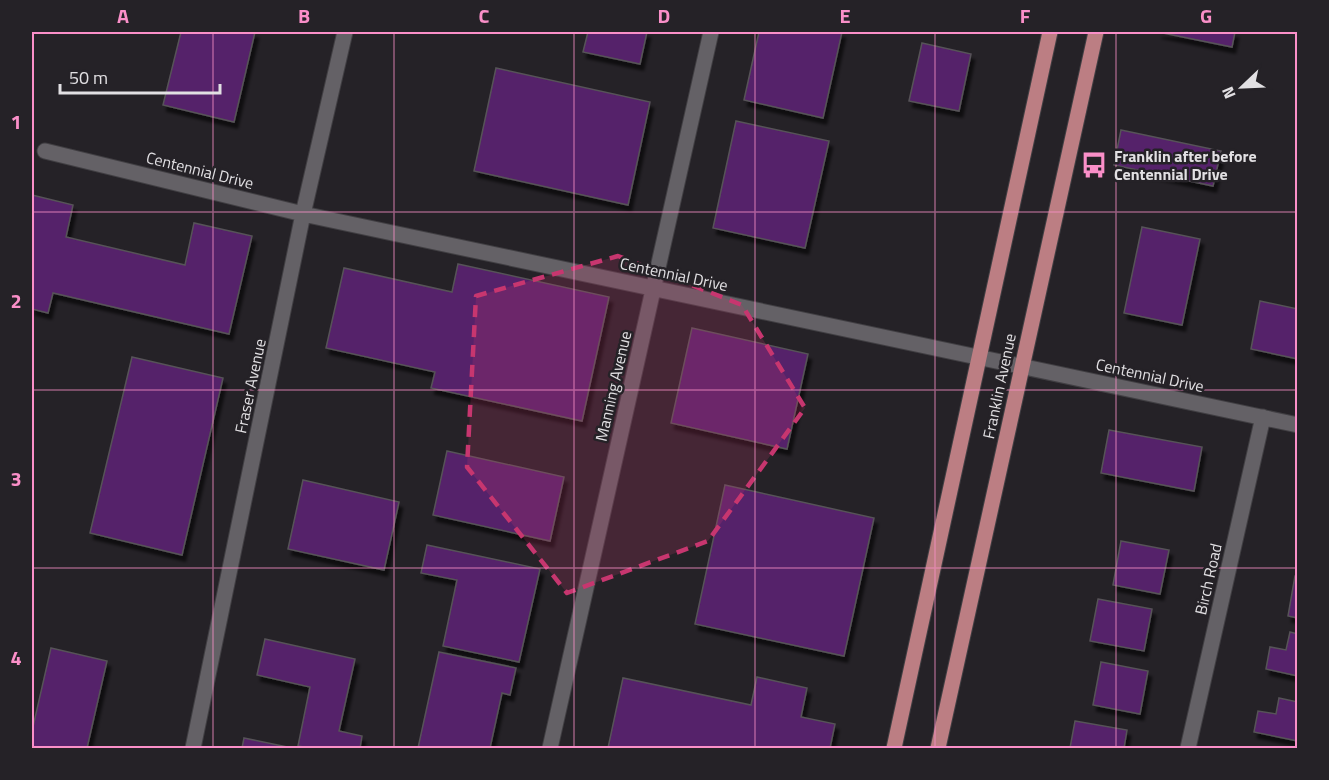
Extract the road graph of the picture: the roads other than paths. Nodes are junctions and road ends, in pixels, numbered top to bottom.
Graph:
1 (345, 32) edge
2 (711, 32) edge
3 (1050, 32) edge
4 (1096, 32) edge
5 (45, 151) dead end
6 (303, 214) junction
7 (654, 288) junction
8 (981, 357) junction
9 (1022, 367) junction
10 (1263, 417) junction
11 (1298, 425) edge
12 (193, 748) edge
13 (550, 748) edge
14 (894, 748) edge
15 (938, 748) edge
16 (1188, 748) edge

1 - 6 street, Fraser Avenue
2 - 7 street, Manning Avenue
3 - 8 main road, Franklin Avenue
4 - 9 main road, Franklin Avenue
5 - 6 street, Centennial Drive
6 - 7 street, Centennial Drive
6 - 12 street, Fraser Avenue
7 - 8 street, Centennial Drive
7 - 13 street, Manning Avenue
8 - 9 street, Centennial Drive
8 - 14 main road, Franklin Avenue
9 - 10 street, Centennial Drive
9 - 15 main road, Franklin Avenue
10 - 11 street, Centennial Drive
10 - 16 street, Birch Road

